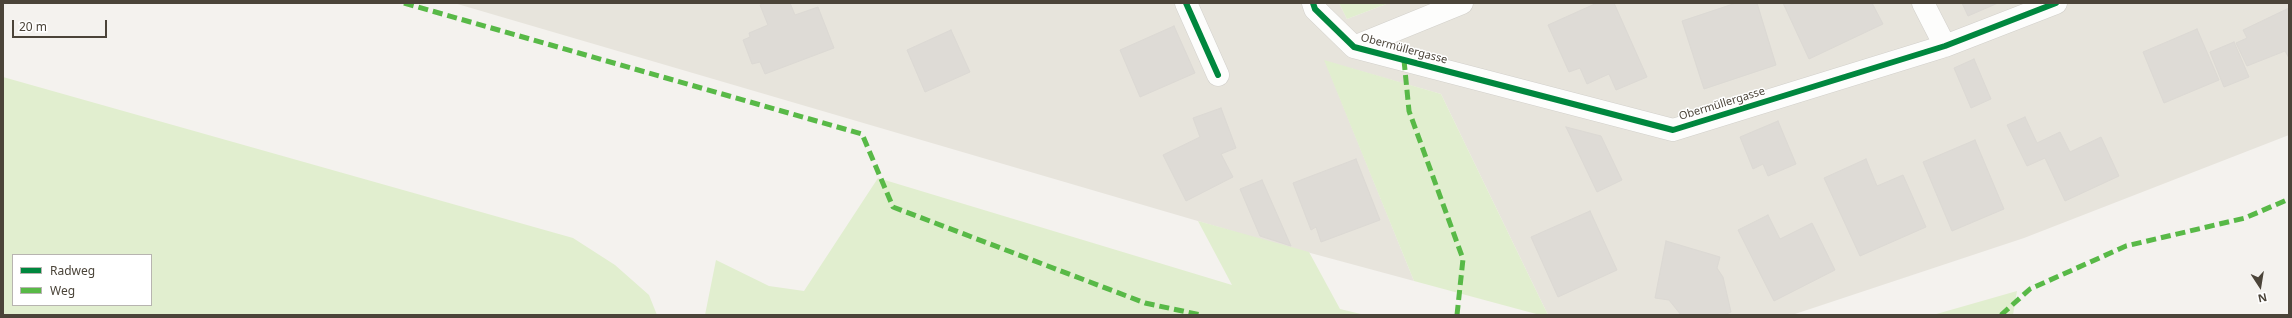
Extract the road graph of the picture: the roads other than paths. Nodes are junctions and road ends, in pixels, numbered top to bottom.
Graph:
1 (1186, 3) edge
2 (1313, 3) edge
3 (1462, 3) edge
4 (1923, 3) edge
5 (2056, 3) edge
6 (1945, 46) junction
7 (1354, 47) junction
8 (1218, 75) dead end

1 - 8 street
2 - 7 street, Obermüllergasse
3 - 7 street, Obermüllergasse
4 - 6 street
5 - 6 street, Obermüllergasse
6 - 7 street, Obermüllergasse

